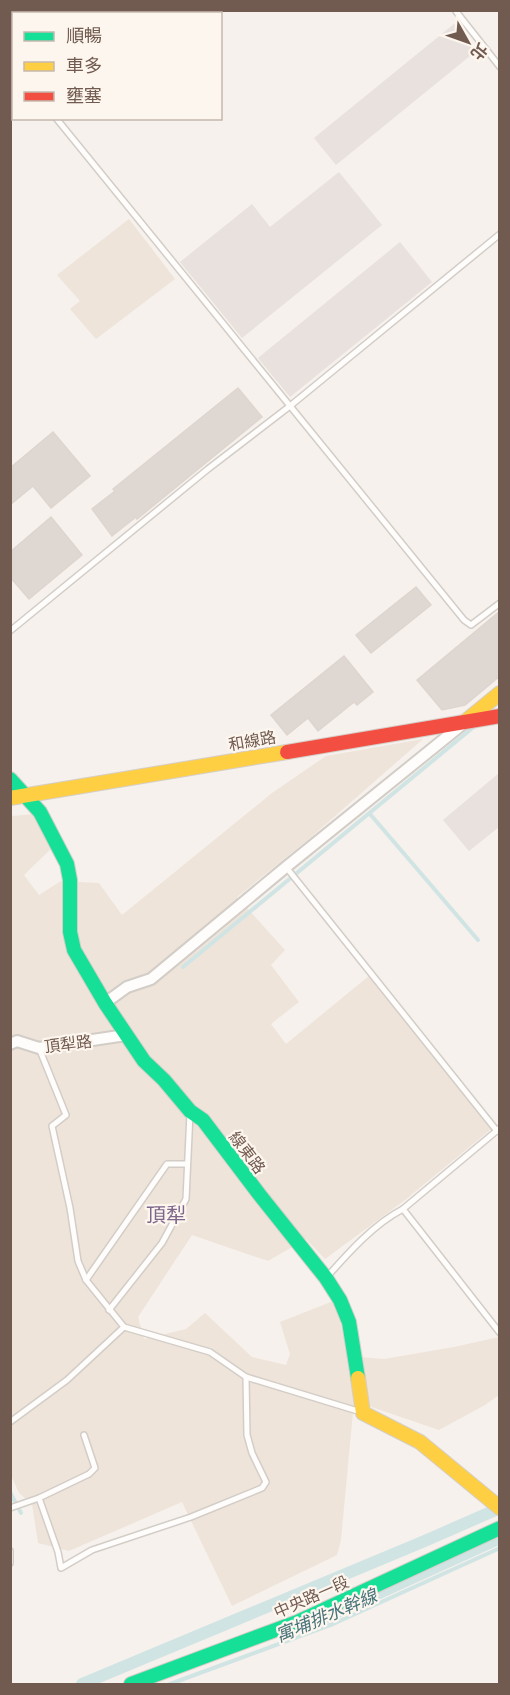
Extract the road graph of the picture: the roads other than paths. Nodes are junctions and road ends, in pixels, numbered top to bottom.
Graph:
1 (455, 10) edge
2 (500, 67) edge
3 (58, 120) edge
4 (500, 234) edge
5 (290, 406) junction
6 (500, 603) edge
7 (10, 631) edge
8 (500, 693) edge
9 (500, 716) edge
10 (466, 721) junction
11 (10, 778) edge
12 (26, 795) junction
13 (10, 798) edge
14 (286, 867) junction
15 (105, 1004) junction
16 (126, 1035) junction
17 (10, 1044) edge
18 (39, 1048) junction
19 (190, 1111) junction
20 (498, 1130) edge
21 (187, 1164) junction
22 (403, 1209) junction
23 (326, 1278) junction
24 (86, 1280) junction
25 (109, 1310) junction
26 (124, 1327) junction
27 (500, 1333) edge
28 (246, 1377) junction
29 (363, 1413) junction
30 (10, 1422) edge
31 (84, 1435) dead end
32 (39, 1498) junction
33 (498, 1506) edge
34 (10, 1508) edge
35 (500, 1528) edge
36 (10, 1551) edge
37 (10, 1563) edge
38 (134, 1684) edge

1 - 2 lane
3 - 5 lane
4 - 5 lane
5 - 6 lane
5 - 7 lane
8 - 10 street
9 - 10 street, 和線路
10 - 12 street, 和線路
10 - 14 street
11 - 12 street, 線東路
12 - 13 street, 和線路
12 - 15 street, 線東路
14 - 15 street
14 - 20 lane
15 - 16 street, 線東路
16 - 18 street, 頂犁路
16 - 19 street, 線東路
17 - 18 street, 頂犁路
18 - 24 lane
19 - 21 lane
19 - 23 street, 線東路
20 - 22 lane
21 - 24 lane
21 - 25 lane
22 - 23 lane
22 - 27 lane
23 - 29 street, 線東路
24 - 25 lane
25 - 26 lane
26 - 28 lane
26 - 30 lane
28 - 29 lane
28 - 32 lane
29 - 33 street
31 - 32 lane
32 - 34 lane
35 - 38 street, 中央路一段
36 - 37 lane

